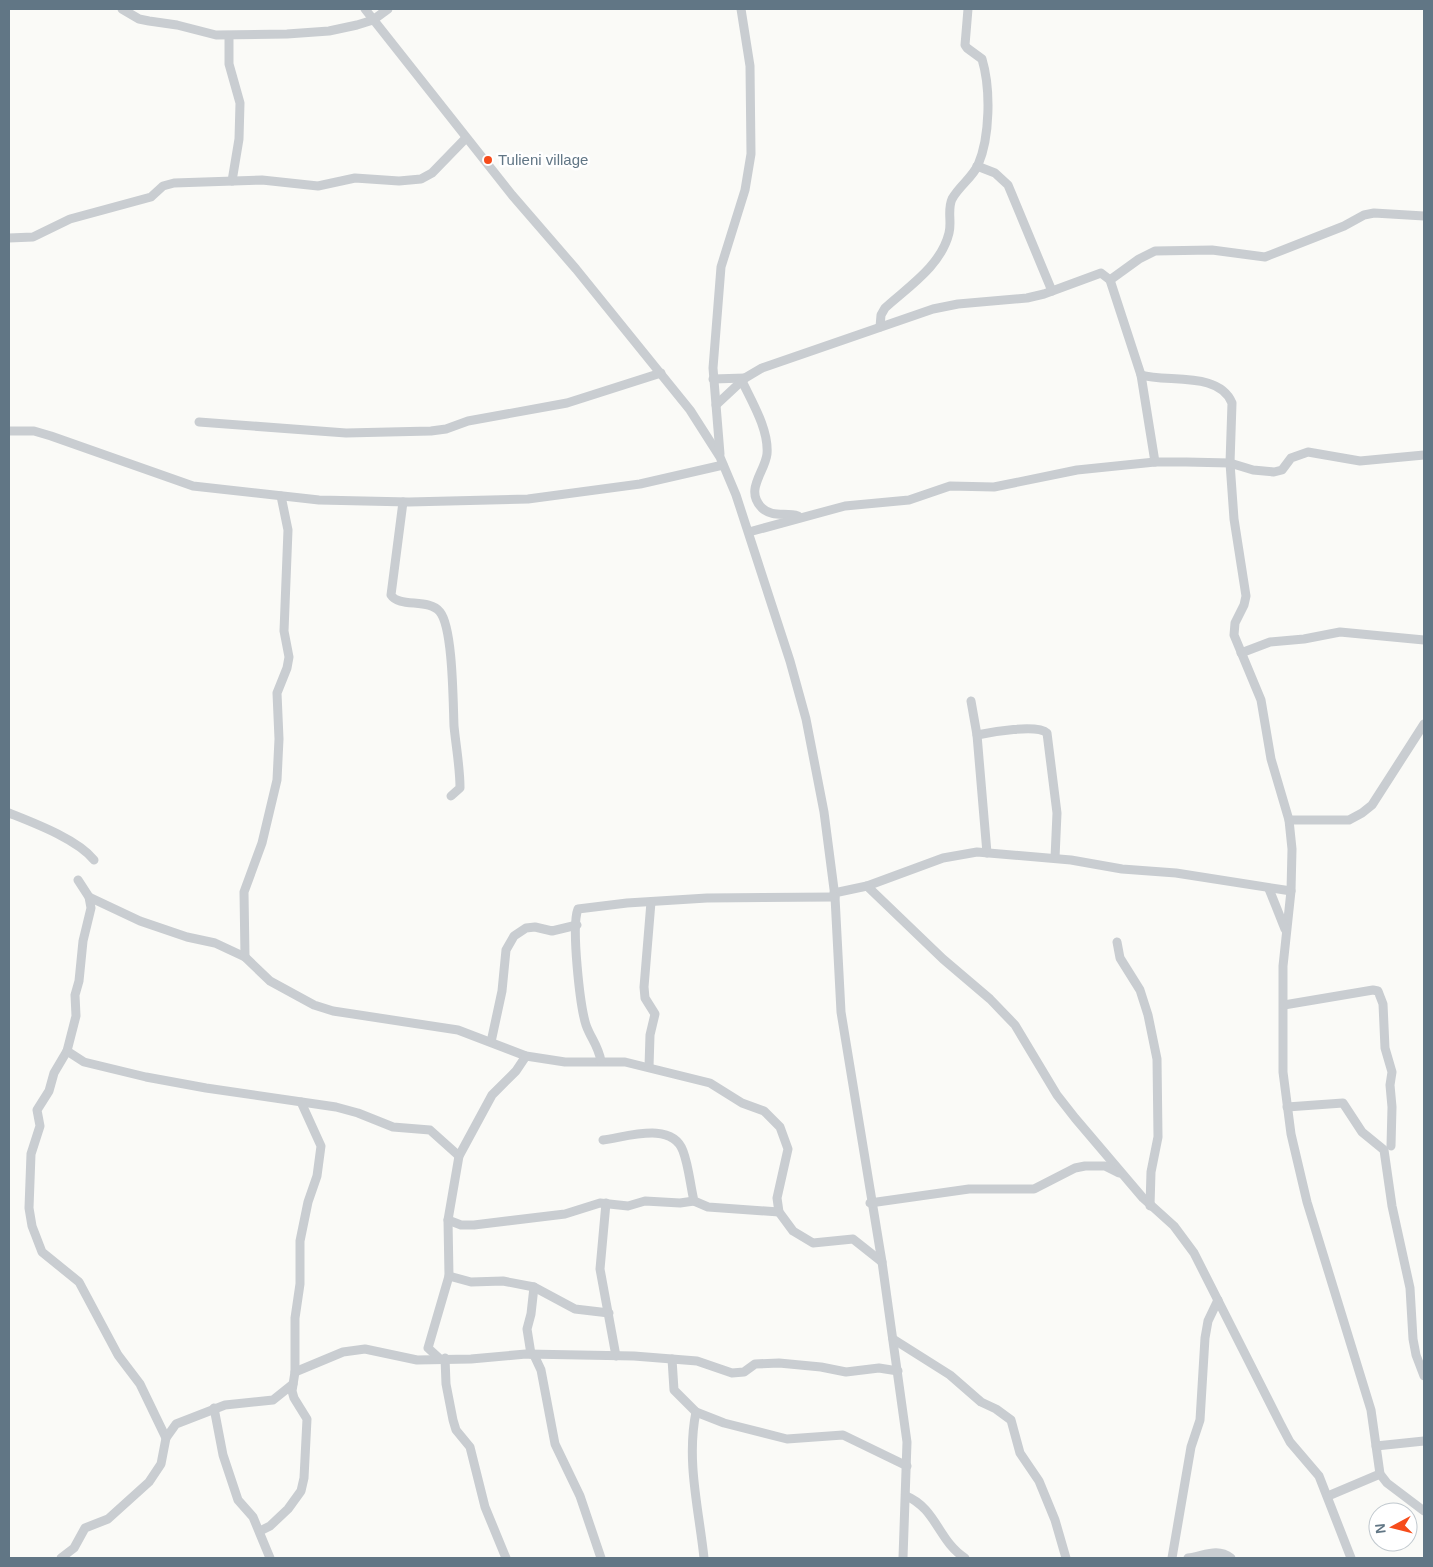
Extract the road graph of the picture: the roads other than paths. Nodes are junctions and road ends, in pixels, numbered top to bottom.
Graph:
1 (122, 9) edge
2 (365, 9) edge
3 (388, 9) edge
4 (741, 9) edge
5 (968, 9) edge
6 (372, 20) junction
7 (229, 36) junction
8 (466, 138) junction
9 (977, 166) junction
10 (232, 181) junction
11 (1424, 216) edge
12 (9, 238) edge
13 (1110, 280) junction
14 (1052, 291) junction
15 (880, 327) junction
16 (661, 373) junction
17 (1141, 375) junction
18 (714, 379) junction
19 (744, 379) junction
20 (716, 405) junction
21 (199, 422) dead end
22 (9, 431) edge
23 (1424, 455) edge
24 (722, 461) junction
25 (1155, 462) junction
26 (1230, 463) junction
27 (282, 496) junction
28 (403, 502) junction
29 (801, 517) junction
30 (749, 532) junction
31 (1424, 640) edge
32 (1241, 653) junction
33 (971, 701) dead end
34 (1424, 724) edge
35 (977, 735) junction
36 (451, 796) dead end
37 (9, 813) edge
38 (1289, 820) junction
39 (986, 853) junction
40 (1055, 858) junction
41 (94, 860) dead end
42 (78, 880) dead end
43 (867, 886) junction
44 (1269, 888) junction
45 (1291, 891) junction
46 (834, 895) junction
47 (89, 897) junction
48 (651, 902) junction
49 (577, 925) junction
50 (1286, 929) junction
51 (1117, 942) dead end
52 (244, 957) junction
53 (1284, 1004) junction
54 (491, 1042) junction
55 (67, 1051) junction
56 (526, 1056) junction
57 (601, 1061) junction
58 (649, 1066) junction
59 (301, 1102) junction
60 (1287, 1106) junction
61 (603, 1140) dead end
62 (1391, 1146) dead end
63 (460, 1156) junction
64 (1122, 1174) junction
65 (694, 1201) junction
66 (606, 1203) junction
67 (870, 1203) junction
68 (1150, 1206) junction
69 (779, 1212) junction
70 (448, 1220) junction
71 (882, 1262) junction
72 (449, 1276) junction
73 (534, 1287) junction
74 (1218, 1300) junction
75 (609, 1313) junction
76 (893, 1339) junction
77 (532, 1354) junction
78 (616, 1356) junction
79 (442, 1358) junction
80 (672, 1359) junction
81 (898, 1371) junction
82 (295, 1372) junction
83 (1424, 1376) edge
84 (293, 1384) junction
85 (214, 1408) junction
86 (696, 1412) junction
87 (166, 1438) junction
88 (1424, 1441) edge
89 (1376, 1446) junction
90 (908, 1466) junction
91 (1380, 1474) junction
92 (906, 1496) junction
93 (1328, 1496) junction
94 (1424, 1510) edge
95 (260, 1531) junction
96 (61, 1558) edge
97 (270, 1558) edge
98 (506, 1558) edge
99 (601, 1558) edge
100 (704, 1558) edge
101 (903, 1558) edge
102 (965, 1558) edge
103 (1066, 1558) edge
104 (1172, 1558) edge
105 (1188, 1558) edge
106 (1231, 1558) edge
107 (1351, 1558) edge

1 - 7 street
2 - 6 street
3 - 6 street
4 - 18 street
5 - 9 street
6 - 7 street
6 - 8 street
7 - 10 street
8 - 10 street
8 - 16 street
9 - 14 street
9 - 15 street
10 - 12 street
11 - 13 street
13 - 14 street
13 - 17 street
14 - 15 street
15 - 19 street
16 - 21 street
16 - 24 street
17 - 25 street
17 - 26 street
18 - 19 street
18 - 20 street
19 - 20 street
19 - 29 street
20 - 24 street
22 - 27 street
23 - 26 street
24 - 28 street
24 - 30 street
25 - 26 street
25 - 29 street
26 - 32 street
27 - 28 street
27 - 52 street
28 - 36 street
29 - 30 street
30 - 46 street
31 - 32 street
32 - 38 street
33 - 35 street
34 - 38 street
35 - 39 street
35 - 40 street
37 - 41 street
38 - 45 street
39 - 40 street
39 - 43 street
40 - 44 street
42 - 47 street
43 - 46 street
43 - 64 street
44 - 45 street
44 - 50 street
45 - 50 street
46 - 48 street
46 - 67 street
47 - 52 street
47 - 55 street
48 - 49 street
48 - 58 street
49 - 54 street
49 - 57 street
50 - 53 street
51 - 68 street
52 - 54 street
53 - 60 street
53 - 62 street
54 - 56 street
55 - 59 street
55 - 87 street
56 - 57 street
56 - 63 street
57 - 58 street
58 - 69 street
59 - 63 street
59 - 82 street
60 - 83 street
60 - 89 street
61 - 65 street
63 - 70 street
64 - 67 street
64 - 68 street
65 - 66 street
65 - 69 street
66 - 70 street
66 - 75 street
67 - 71 street
68 - 74 street
69 - 71 street
70 - 72 street
71 - 76 street
72 - 73 street
72 - 79 street
73 - 75 street
73 - 77 street
74 - 93 street
74 - 104 street
75 - 78 street
76 - 81 street
76 - 103 street
77 - 78 street
77 - 79 street
77 - 99 street
78 - 80 street
79 - 82 street
79 - 98 street
80 - 81 street
80 - 86 street
81 - 90 street
82 - 84 street
84 - 85 street
84 - 95 street
85 - 87 street
85 - 95 street
86 - 90 street
86 - 100 street
87 - 96 street
88 - 89 street
89 - 91 street
90 - 92 street
91 - 93 street
91 - 94 street
92 - 101 street
92 - 102 street
93 - 107 street
95 - 97 street
105 - 106 street

